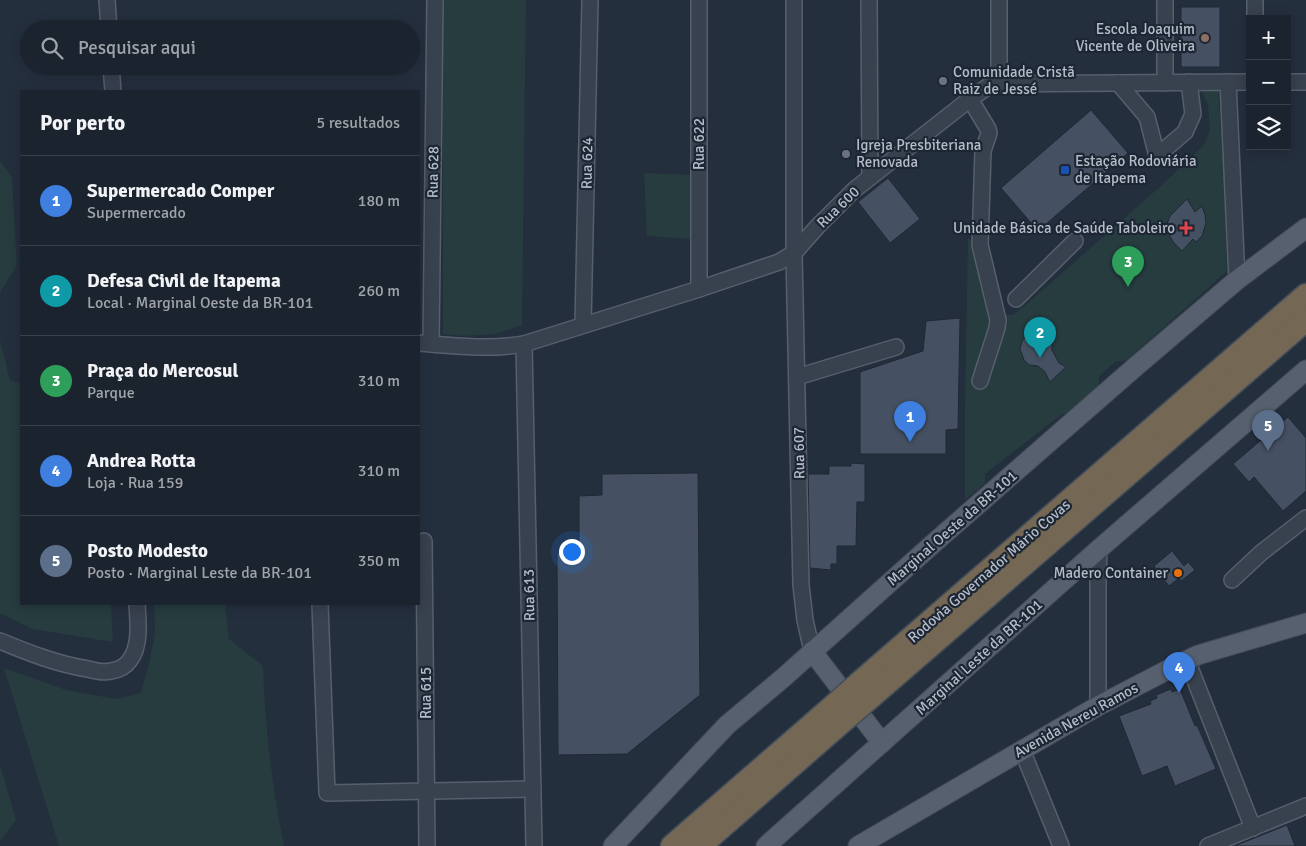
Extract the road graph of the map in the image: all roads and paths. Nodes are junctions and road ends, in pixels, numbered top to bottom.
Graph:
1 (107, 0) edge
2 (435, 0) edge
3 (590, 0) edge
4 (699, 0) edge
5 (794, 0) edge
6 (869, 0) edge
7 (999, 0) edge
8 (1166, 0) edge
9 (1255, 0) edge
10 (1255, 15) edge
11 (108, 20) edge
12 (112, 75) edge
13 (1189, 82) junction
14 (1228, 82) junction
15 (1246, 82) edge
16 (1291, 82) edge
17 (1306, 82) edge
18 (1118, 83) junction
19 (1165, 83) junction
20 (999, 84) junction
21 (113, 90) edge
22 (970, 99) junction
23 (870, 177) junction
24 (1306, 228) edge
25 (1075, 241) dead end
26 (794, 253) junction
27 (425, 268) edge
28 (1237, 280) junction
29 (699, 289) junction
30 (1306, 295) edge
31 (1016, 299) dead end
32 (1306, 320) edge
33 (584, 325) junction
34 (425, 343) edge
35 (524, 344) junction
36 (896, 348) dead end
37 (1306, 370) edge
38 (797, 377) junction
39 (980, 381) dead end
40 (1306, 518) edge
41 (424, 541) dead end
42 (1099, 549) junction
43 (1232, 580) dead end
44 (137, 605) edge
45 (320, 605) edge
46 (1306, 623) edge
47 (0, 641) edge
48 (812, 651) junction
49 (1187, 660) junction
50 (865, 690) junction
51 (1098, 706) junction
52 (830, 721) junction
53 (882, 743) junction
54 (1022, 750) junction
55 (533, 789) junction
56 (426, 791) junction
57 (1306, 806) edge
58 (1253, 828) junction
59 (427, 846) edge
60 (534, 846) edge
61 (613, 846) edge
62 (672, 846) edge
63 (700, 846) edge
64 (766, 846) edge
65 (858, 846) edge
66 (1061, 846) edge
67 (1208, 846) edge

1 - 11 street
2 - 27 street, Rua 628
3 - 33 street, Rua 624
4 - 29 street, Rua 622
5 - 26 street, Rua 607
6 - 23 street
7 - 20 street
8 - 19 street
9 - 10 street
12 - 21 street
13 - 14 street, Rua 600
13 - 18 street
13 - 19 street, Rua 600
14 - 15 street, Rua 600
14 - 28 street
16 - 17 street
18 - 19 street, Rua 600
18 - 20 street, Rua 600
20 - 22 street, Rua 600
22 - 23 street, Rua 600
22 - 39 street
23 - 26 street, Rua 600
24 - 28 main road, Marginal Oeste da BR-101
25 - 31 street
26 - 29 street, Rua 600
26 - 38 street, Rua 607
27 - 34 street, Rua 628
28 - 48 main road, Marginal Oeste da BR-101
29 - 33 street, Rua 600
30 - 50 highway, Rodovia Governador Mário Covas
32 - 50 highway, Rodovia Governador Mário Covas
33 - 35 street, Rua 600
34 - 35 street, Rua 600
35 - 55 street, Rua 613
36 - 38 street
37 - 42 main road, Marginal Leste da BR-101
38 - 48 street, Rua 607
40 - 43 street
41 - 56 street, Rua 615
42 - 51 street
42 - 53 main road, Marginal Leste da BR-101
44 - 47 street
45 - 56 street
46 - 49 main road, Avenida Nereu Ramos
48 - 53 main road
48 - 61 main road, Marginal Oeste da BR-101
49 - 51 main road, Avenida Nereu Ramos
49 - 58 street
50 - 52 highway, Rodovia Governador Mário Covas, bridge
51 - 54 main road, Avenida Nereu Ramos
52 - 62 highway, Rodovia Governador Mário Covas
52 - 63 highway, Rodovia Governador Mário Covas
53 - 64 main road, Marginal Leste da BR-101
54 - 65 main road, Avenida Nereu Ramos
54 - 66 street
55 - 56 street
55 - 60 street, Rua 613
56 - 59 street, Rua 615
57 - 58 street
58 - 67 street

